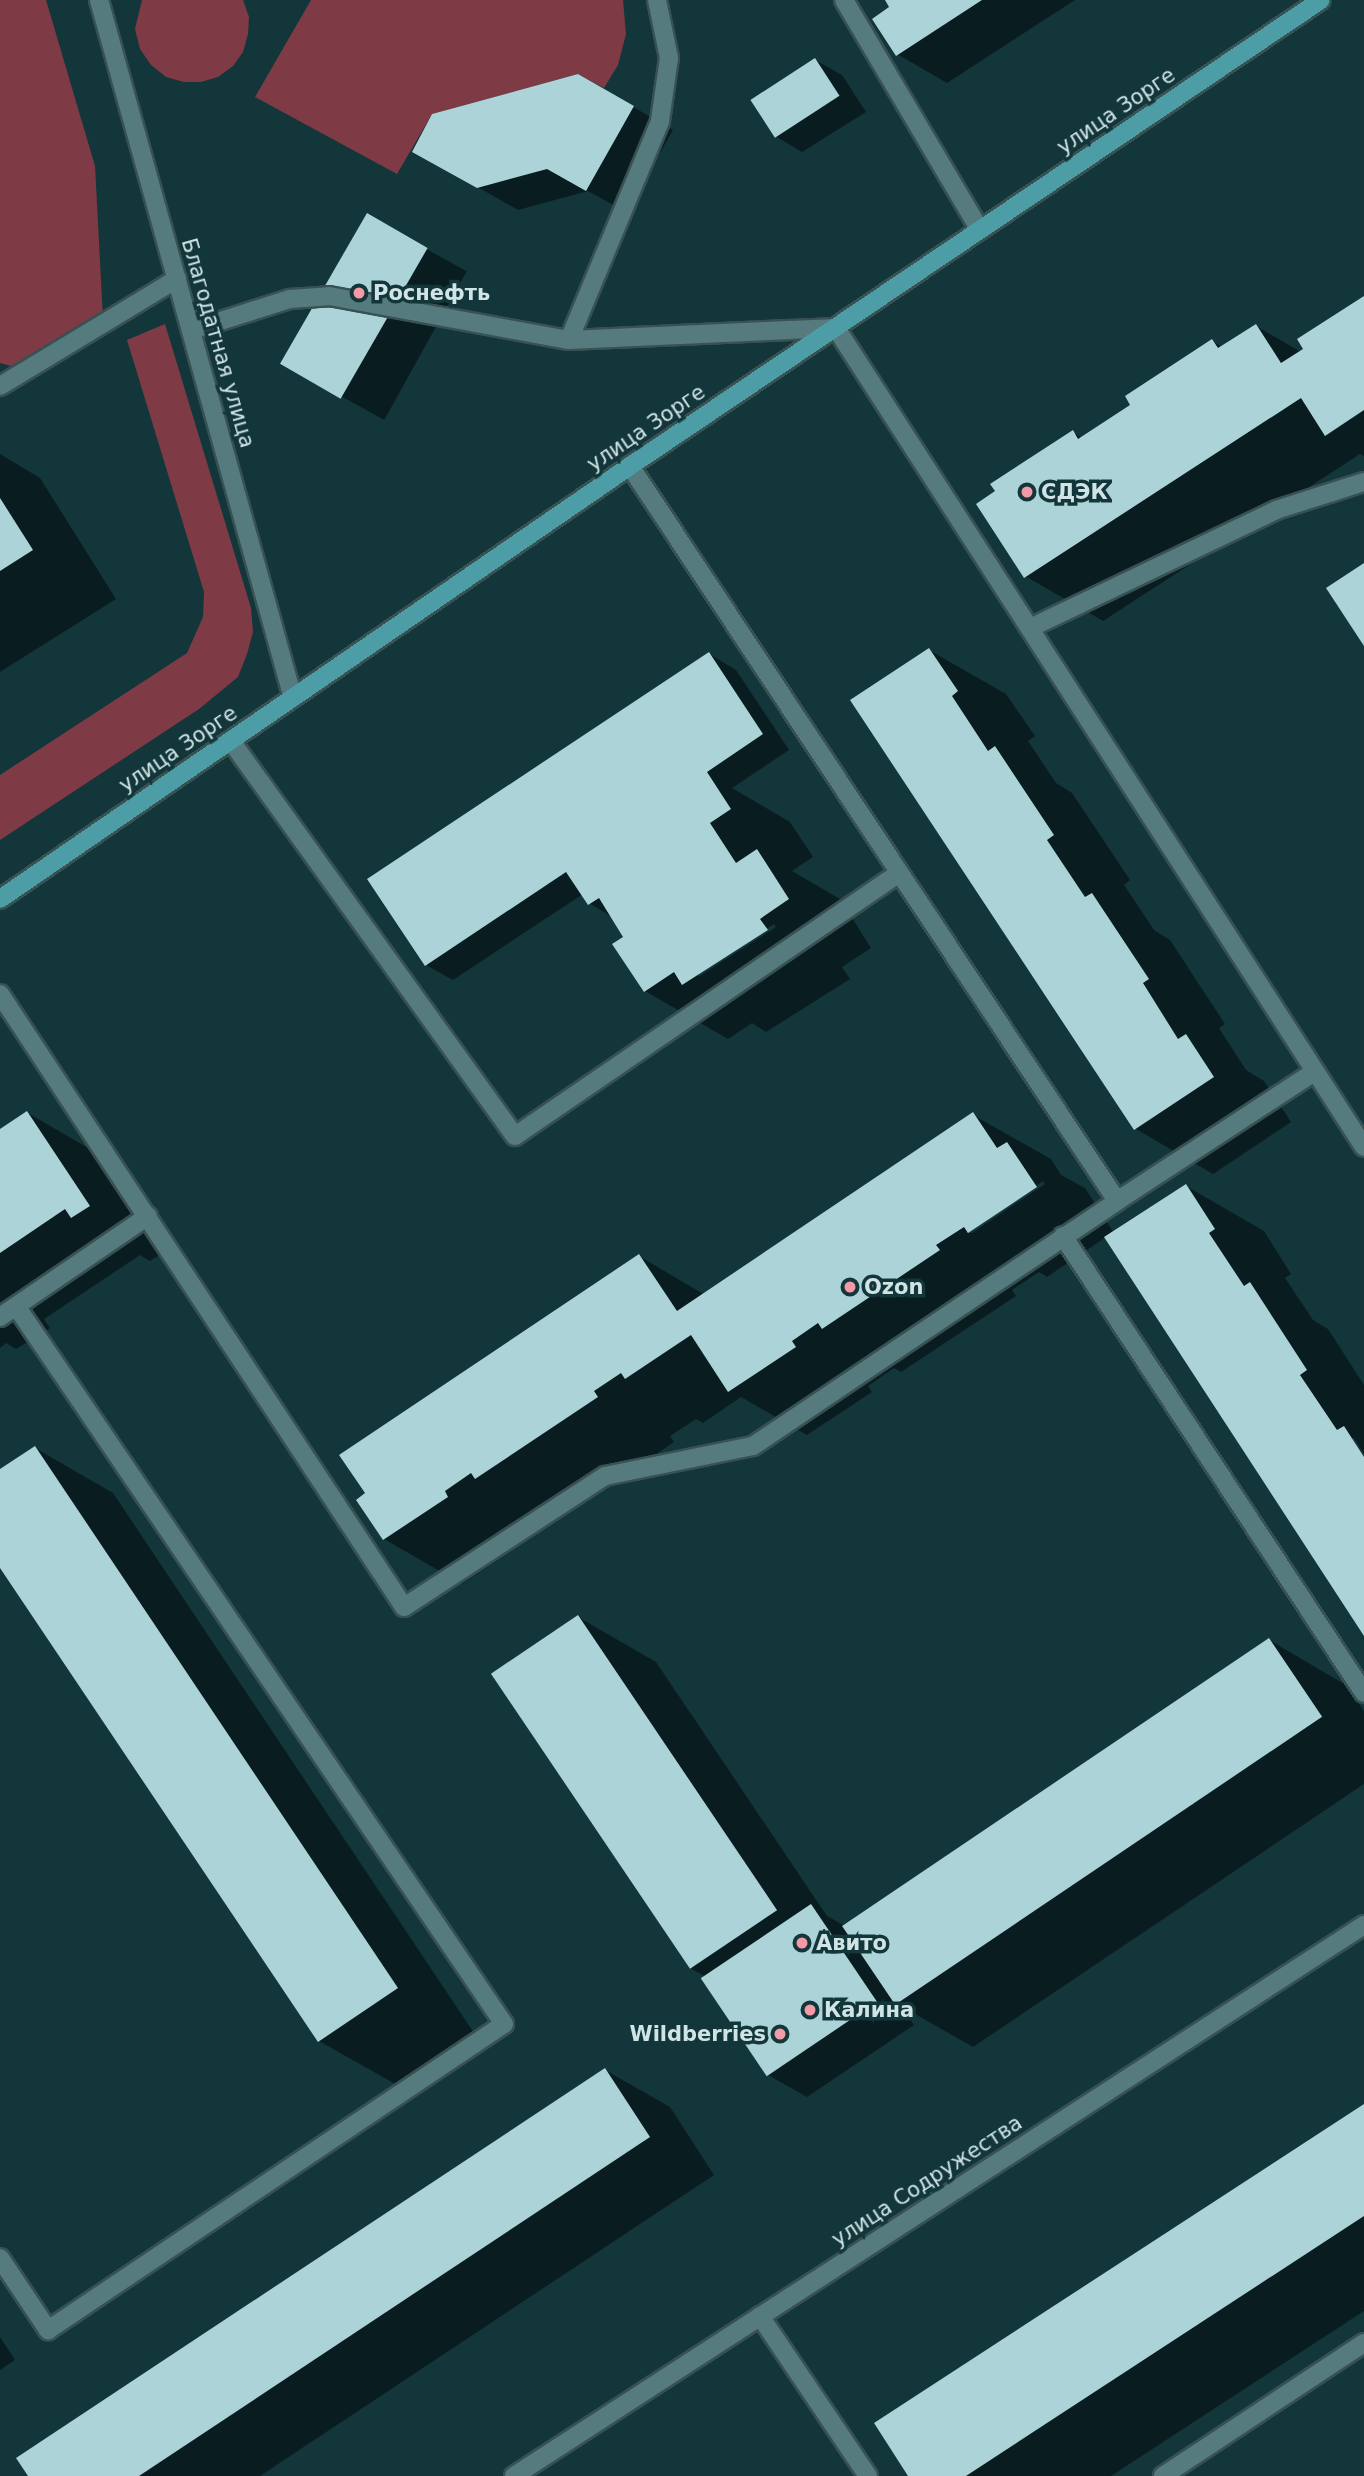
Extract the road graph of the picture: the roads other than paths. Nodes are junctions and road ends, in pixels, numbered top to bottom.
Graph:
1 (99, 0) edge
2 (657, 0) edge
3 (844, 0) edge
4 (1321, 0) edge
5 (980, 230) junction
6 (177, 279) junction
7 (836, 328) junction
8 (192, 330) junction
9 (569, 340) junction
10 (0, 386) edge
11 (631, 466) junction
12 (1364, 482) edge
13 (1030, 628) junction
14 (293, 698) junction
15 (231, 741) junction
16 (899, 873) junction
17 (0, 899) edge
18 (0, 994) edge
19 (1314, 1072) junction
20 (1364, 1147) edge
21 (1117, 1201) junction
22 (148, 1216) junction
23 (1063, 1237) junction
24 (16, 1307) junction
25 (0, 1317) edge
26 (1364, 1693) edge
27 (1364, 1925) edge
28 (0, 2258) edge
29 (760, 2316) junction
30 (1364, 2343) edge
31 (514, 2476) edge
32 (868, 2476) edge
33 (1163, 2476) edge

1 - 6 street, Благодатная улица
2 - 9 street
3 - 5 street
4 - 5 main road, улица Зорге
5 - 7 main road, улица Зорге
6 - 8 street, Благодатная улица
6 - 10 street
7 - 9 street
7 - 11 main road, улица Зорге
7 - 13 street
8 - 9 street
8 - 14 street, Благодатная улица
11 - 14 main road, улица Зорге
11 - 16 street
12 - 13 street
13 - 19 street
14 - 15 main road, улица Зорге
15 - 16 street
15 - 17 main road, улица Зорге
16 - 21 street
18 - 22 street
19 - 20 street
19 - 21 street
21 - 23 street
22 - 23 street
22 - 24 street
23 - 26 street
24 - 25 street
24 - 28 street
27 - 29 street, улица Содружества
29 - 31 street, улица Содружества
29 - 32 street
30 - 33 street

